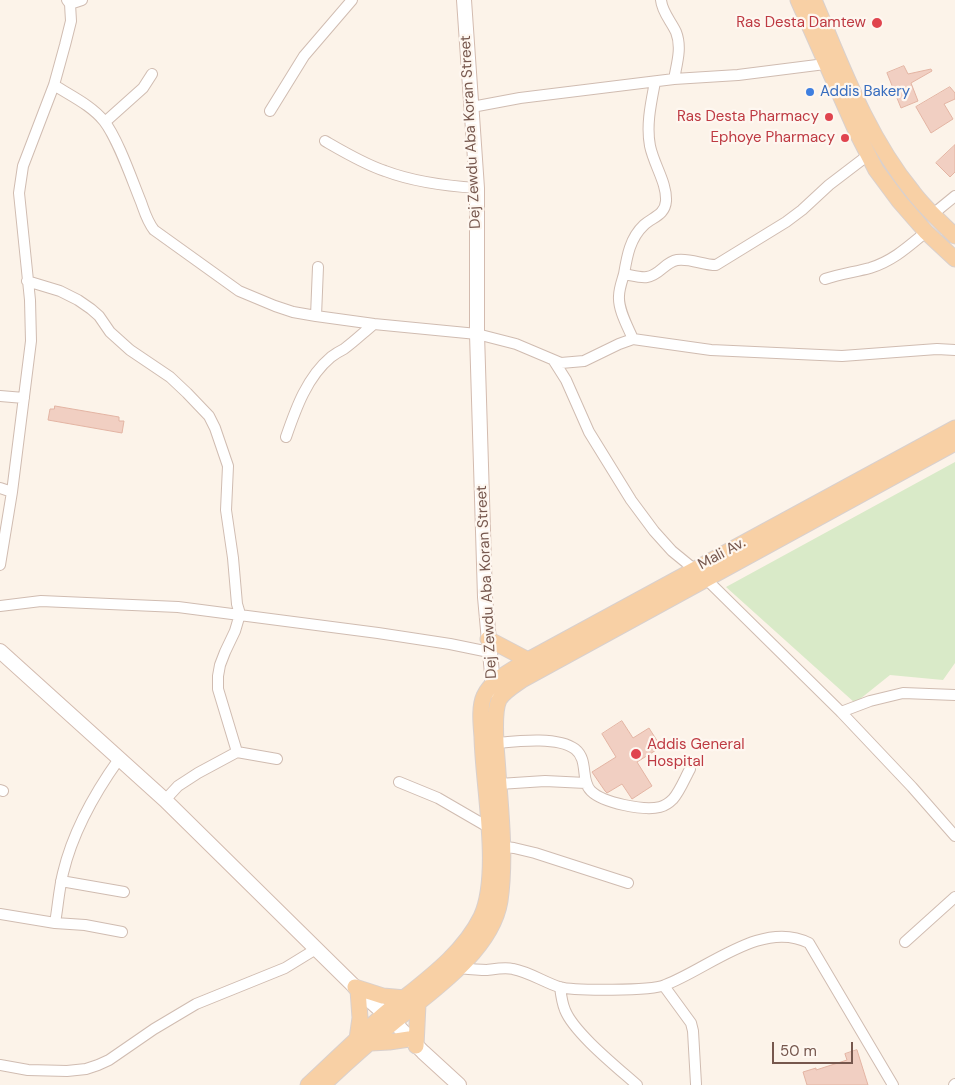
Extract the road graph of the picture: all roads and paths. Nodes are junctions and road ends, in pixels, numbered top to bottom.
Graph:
1 (82, 0) edge
2 (352, 0) edge
3 (464, 0) edge
4 (661, 0) edge
5 (798, 0) edge
6 (814, 0) edge
7 (68, 2) edge
8 (825, 64) junction
9 (152, 74) dead end
10 (674, 78) junction
11 (655, 82) junction
12 (54, 85) junction
13 (472, 108) junction
14 (270, 110) dead end
15 (104, 122) junction
16 (325, 141) dead end
17 (868, 156) junction
18 (477, 188) junction
19 (955, 196) edge
20 (933, 214) junction
21 (926, 232) junction
22 (955, 236) edge
23 (955, 259) edge
24 (318, 267) dead end
25 (624, 274) junction
26 (825, 279) dead end
27 (27, 281) junction
28 (316, 316) junction
29 (374, 324) junction
30 (477, 334) junction
31 (633, 340) junction
32 (955, 350) edge
33 (558, 362) junction
34 (0, 396) edge
35 (24, 398) junction
36 (955, 428) edge
37 (286, 436) dead end
38 (955, 443) edge
39 (0, 488) edge
40 (12, 492) junction
41 (0, 565) edge
42 (693, 569) junction
43 (705, 578) junction
44 (0, 606) edge
45 (240, 614) junction
46 (488, 645) junction
47 (0, 651) edge
48 (528, 660) junction
49 (493, 685) junction
50 (955, 695) edge
51 (500, 699) junction
52 (841, 712) junction
53 (496, 743) junction
54 (237, 752) junction
55 (119, 759) junction
56 (277, 760) dead end
57 (690, 769) dead end
58 (399, 782) dead end
59 (586, 783) junction
60 (499, 784) junction
61 (164, 800) junction
62 (488, 827) junction
63 (955, 836) edge
64 (496, 846) junction
65 (61, 881) junction
66 (628, 883) dead end
67 (124, 892) dead end
68 (955, 897) edge
69 (0, 914) edge
70 (55, 923) junction
71 (122, 932) dead end
72 (905, 942) dead end
73 (316, 949) junction
74 (460, 968) junction
75 (664, 986) junction
76 (560, 987) junction
77 (357, 989) junction
78 (411, 1001) junction
79 (389, 1018) junction
80 (364, 1041) junction
81 (412, 1042) junction
82 (0, 1065) edge
83 (696, 1084) edge
84 (308, 1085) edge
85 (323, 1085) edge
86 (459, 1085) edge
87 (637, 1085) edge
88 (893, 1085) edge

1 - 7 street
2 - 14 street
3 - 13 main road, Dej Zewdu Aba Koran Street
4 - 10 street
5 - 8 main road
6 - 20 main road
7 - 12 street
8 - 10 street
8 - 17 main road
9 - 15 street
10 - 11 street
11 - 13 street
11 - 25 street
12 - 15 street
12 - 27 street
13 - 18 main road, Dej Zewdu Aba Koran Street
15 - 28 street
16 - 18 street
17 - 21 main road
17 - 25 street
18 - 30 main road, Dej Zewdu Aba Koran Street
19 - 20 street
20 - 22 main road
21 - 23 main road
21 - 26 street
24 - 28 street
25 - 31 street
27 - 35 street
27 - 45 street
28 - 29 street
29 - 30 street
29 - 37 street
30 - 33 street
30 - 46 main road, Dej Zewdu Aba Koran Street
31 - 32 street
31 - 33 street
33 - 42 street
34 - 35 street
35 - 40 street
36 - 42 main road, Mali Av.
38 - 43 main road, Mali Av.
39 - 40 street
40 - 41 street
42 - 43 street
42 - 48 main road, Mali Av.
43 - 51 main road, Mali Av.
43 - 52 street
44 - 45 street
45 - 46 street
45 - 54 street
46 - 48 main road
46 - 49 main road, Dej Zewdu Aba Koran Street
47 - 55 main road
48 - 49 main road, Mali Av.
49 - 51 main road
49 - 62 main road, Dej Zewdu Aba Koran Street
50 - 52 street
51 - 53 main road, Dej Zewdu Aba Koran Street
52 - 63 street
53 - 59 street
53 - 60 main road, Dej Zewdu Aba Koran Street
54 - 56 street
54 - 61 street
55 - 61 main road
55 - 65 street
57 - 59 street
58 - 62 street
59 - 60 street
60 - 64 main road, Dej Zewdu Aba Koran Street
61 - 73 main road
62 - 64 main road, Dej Zewdu Aba Koran Street
64 - 66 street
64 - 74 main road, Dej Zewdu Aba Koran Street
64 - 78 main road, Dej Zewdu Aba Koran Street
65 - 67 street
65 - 70 street
68 - 72 street
69 - 70 street
70 - 71 street
73 - 77 main road
73 - 82 street
74 - 76 street
74 - 78 main road, Dej Zewdu Aba Koran Street
75 - 76 street
75 - 83 street
75 - 88 street
76 - 87 street
77 - 78 main road
77 - 79 main road
77 - 80 main road
78 - 79 main road, Dej Zewdu Aba Koran Street
78 - 81 main road
79 - 80 main road, Dej Zewdu Aba Koran Street
79 - 81 main road
80 - 81 main road
80 - 84 main road, Dej Zewdu Aba Koran Street
80 - 85 main road, Dej Zewdu Aba Koran Street
81 - 86 main road

